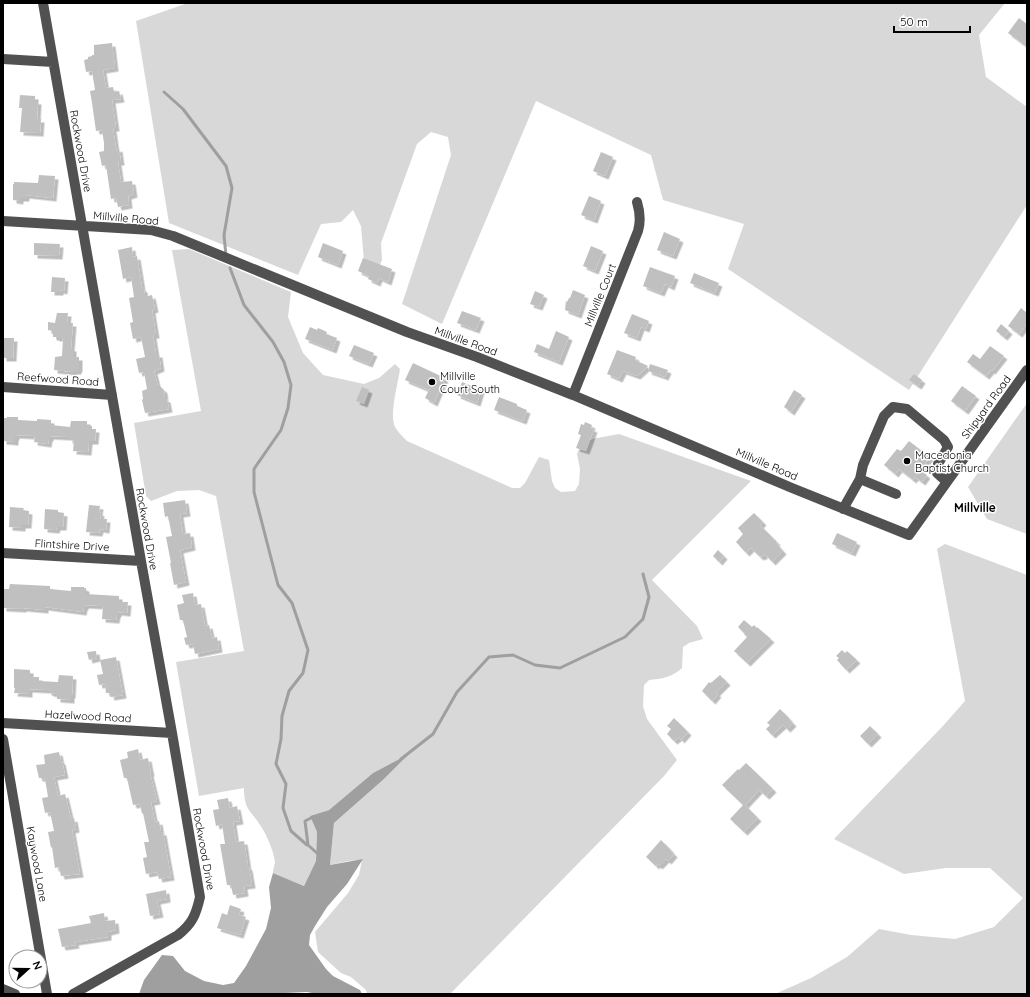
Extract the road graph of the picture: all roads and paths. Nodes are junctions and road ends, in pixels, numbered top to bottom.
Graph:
1 (43, 3) edge
2 (3, 59) edge
3 (53, 62) junction
4 (637, 202) dead end
5 (3, 221) edge
6 (82, 226) junction
7 (1027, 370) edge
8 (3, 387) edge
9 (112, 395) junction
10 (573, 395) junction
11 (860, 479) junction
12 (946, 482) junction
13 (896, 494) dead end
14 (843, 509) junction
15 (909, 535) joint
16 (3, 553) edge
17 (141, 561) junction
18 (3, 723) edge
19 (172, 733) junction
20 (3, 739) edge
21 (3, 989) edge
22 (15, 994) edge
23 (47, 994) edge
24 (73, 994) edge

1 - 3 street, Rockwood Drive
2 - 3 street
3 - 6 street, Rockwood Drive
4 - 10 street, Millville Court
5 - 6 street, Millville Road
6 - 9 street, Rockwood Drive
6 - 10 street, Millville Road
7 - 12 street, Shipyard Road
8 - 9 street, Reefwood Road
9 - 17 street, Rockwood Drive
10 - 14 street, Millville Road
11 - 12 street
11 - 13 street
11 - 14 street
12 - 15 street, Shipyard Road
14 - 15 street, Millville Road
16 - 17 street, Flintshire Drive
17 - 19 street, Rockwood Drive
18 - 19 street, Hazelwood Road
19 - 24 street, Rockwood Drive
20 - 23 street, Kaywood Lane
21 - 22 street

